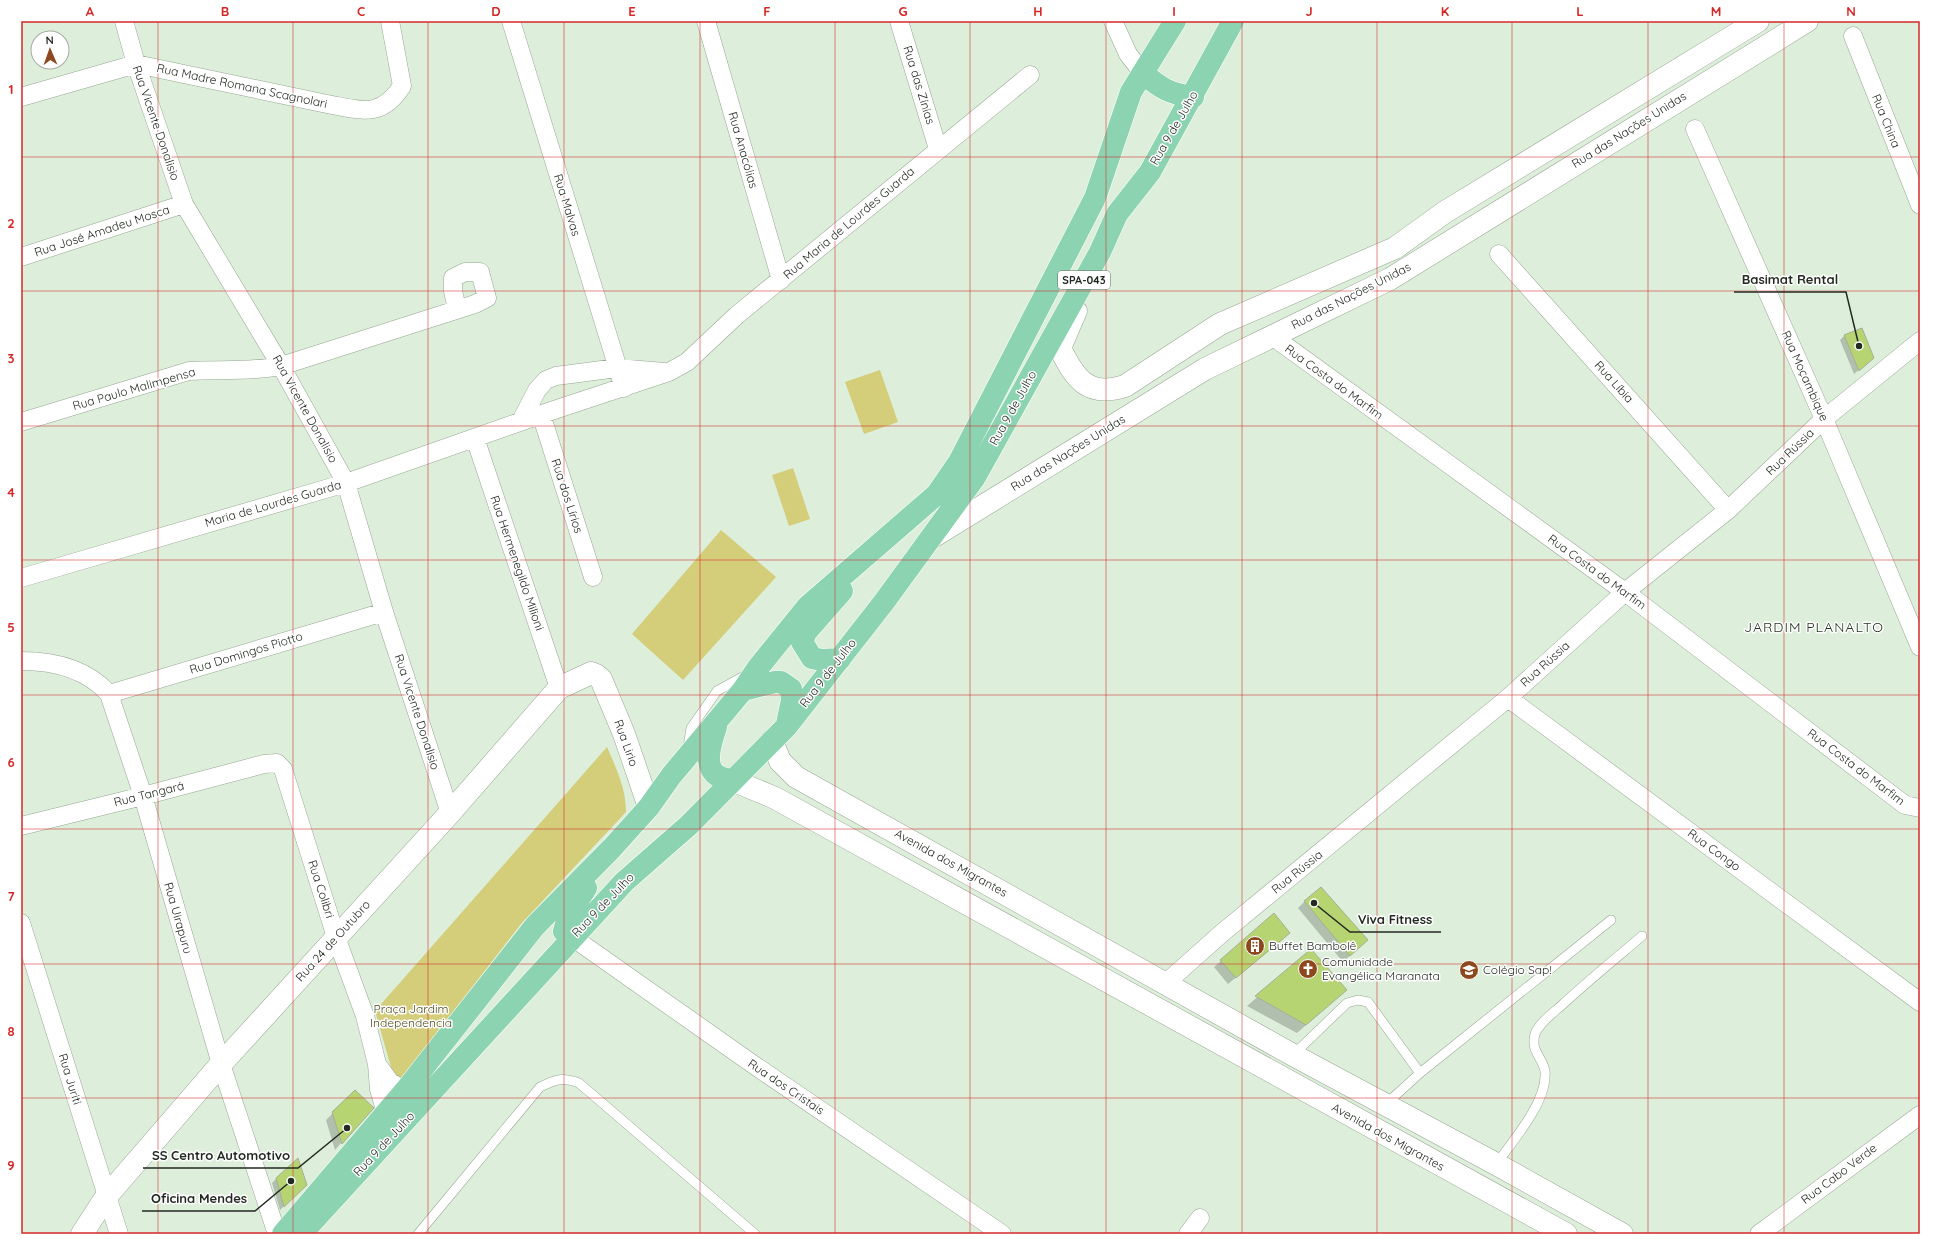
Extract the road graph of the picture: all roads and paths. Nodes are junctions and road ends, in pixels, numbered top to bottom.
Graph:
1 (124, 21) edge
2 (390, 21) edge
3 (511, 21) edge
4 (706, 21) edge
5 (899, 21) edge
6 (1113, 21) edge
7 (1175, 21) edge
8 (1233, 21) edge
9 (1758, 21) edge
10 (1807, 21) edge
11 (1853, 36) dead end
12 (136, 64) junction
13 (1143, 73) junction
14 (1030, 75) dead end
15 (1193, 96) junction
16 (21, 97) edge
17 (1695, 129) dead end
18 (938, 149) junction
19 (184, 204) junction
20 (1920, 205) edge
21 (1100, 252) junction
22 (1500, 254) dead end
23 (21, 257) edge
24 (781, 280) junction
25 (457, 309) dead end
26 (1272, 336) junction
27 (1920, 341) edge
28 (281, 366) junction
29 (618, 368) junction
30 (669, 372) junction
31 (624, 388) junction
32 (541, 414) junction
33 (1824, 420) junction
34 (522, 421) junction
35 (21, 422) edge
36 (475, 438) junction
37 (346, 483) junction
38 (937, 494) junction
39 (1728, 510) junction
40 (932, 538) junction
41 (593, 577) dead end
42 (21, 578) edge
43 (1625, 592) junction
44 (384, 612) junction
45 (1920, 647) edge
46 (840, 659) junction
47 (21, 661) edge
48 (757, 669) junction
49 (600, 679) joint
50 (559, 688) junction
51 (743, 690) junction
52 (109, 694) junction
53 (1508, 698) junction
54 (719, 718) junction
55 (780, 733) junction
56 (687, 757) junction
57 (276, 763) joint
58 (732, 780) junction
59 (143, 796) junction
60 (649, 807) junction
61 (1920, 808) edge
62 (450, 813) junction
63 (21, 826) edge
64 (612, 848) junction
65 (1611, 920) dead end
66 (21, 923) edge
67 (1025, 936) junction
68 (1642, 936) dead end
69 (336, 937) junction
70 (572, 937) junction
71 (1145, 971) junction
72 (1166, 983) junction
73 (1920, 1002) edge
74 (1210, 1039) junction
75 (1293, 1055) junction
76 (221, 1064) junction
77 (377, 1064) junction
78 (1420, 1073) junction
79 (405, 1090) junction
80 (425, 1100) junction
81 (1385, 1106) junction
82 (386, 1113) junction
83 (1920, 1115) edge
84 (1456, 1143) junction
85 (1434, 1163) junction
86 (1504, 1168) junction
87 (1491, 1192) junction
88 (106, 1197) junction
89 (1200, 1218) dead end
90 (82, 1234) edge
91 (119, 1234) edge
92 (277, 1234) edge
93 (283, 1234) edge
94 (301, 1234) edge
95 (418, 1234) edge
96 (755, 1234) edge
97 (1002, 1234) edge
98 (1188, 1234) edge
99 (1566, 1234) edge
100 (1622, 1234) edge
101 (1759, 1234) edge

1 - 12 street, Rua Vicente Donalisio
2 - 12 street, Rua Madre Romana Scagnolari
3 - 29 street, Rua Malvas
4 - 24 street, Rua Anacólias
5 - 18 street, Rua das Zínias
6 - 13 street
7 - 13 main road, Rua 9 de Julho / SPA-043
8 - 15 main road, Rua 9 de Julho / SPA-043
9 - 21 street, Rua das Nações Unidas
10 - 26 street, Rua das Nações Unidas
11 - 20 street, Rua China
12 - 16 street, Rua Madre Romana Scagnolari
12 - 19 street, Rua Vicente Donalisio
13 - 15 main road
13 - 38 main road, Rua 9 de Julho / SPA-043
14 - 18 street, Rua Maria de Lourdes Guarda
15 - 21 main road, Rua 9 de Julho / SPA-043
17 - 33 street, Rua Moçambique
18 - 24 street, Rua Maria de Lourdes Guarda
19 - 23 street, Rua José Amadeu Mosca
19 - 28 street, Rua Vicente Donalisio
21 - 40 main road, Rua 9 de Julho / SPA-043
22 - 39 street, Rua Líbia
24 - 30 street, Rua Maria de Lourdes Guarda
25 - 28 street, Rua Paulo Malimpensa
26 - 40 street, Rua das Nações Unidas
26 - 43 street, Rua Costa do Marfim
27 - 33 street, Rua Rússia
28 - 35 street, Rua Paulo Malimpensa
28 - 37 street, Rua Vicente Donalisio
29 - 30 street
29 - 31 street, Rua Malvas
29 - 34 street
30 - 31 street, Rua Maria de Lourdes Guarda
31 - 32 street, Rua Maria de Lourdes Guarda
32 - 34 street, Rua Maria de Lourdes Guarda
32 - 41 street, Rua dos Lírios
33 - 39 street, Rua Rússia
33 - 45 street, Rua Moçambique
34 - 36 street, Maria de Lourdes Guarda
36 - 37 street, Maria de Lourdes Guarda
36 - 50 street, Rua Hermenegildo Milioni
37 - 42 street, Maria de Lourdes Guarda
37 - 44 street, Rua Vicente Donalisio
38 - 46 main road
38 - 48 main road, Rua 9 de Julho
39 - 43 street, Rua Rússia
40 - 46 main road, Rua 9 de Julho
43 - 53 street, Rua Rússia
43 - 61 street, Rua Costa do Marfim
44 - 52 street, Rua Domingos Piotto
44 - 62 street, Rua Vicente Donalisio
46 - 55 main road, Rua 9 de Julho
47 - 52 street
48 - 51 main road, Rua 9 de Julho
48 - 56 lane
49 - 50 street, Rua 24 de Outubro
49 - 60 street, Rua Lirio
50 - 62 street, Rua 24 de Outubro
51 - 54 main road, Rua 9 de Julho
51 - 55 main road
52 - 59 street, Rua Uirapuru
53 - 72 street, Rua Rússia
53 - 73 street, Rua Congo
54 - 56 main road, Rua 9 de Julho
54 - 58 main road
55 - 58 main road, Rua 9 de Julho
55 - 71 street, Avenida dos Migrantes
56 - 60 main road, Rua 9 de Julho
57 - 59 street, Rua Tangará
57 - 69 street, Rua Colibri
58 - 67 street, Avenida dos Migrantes
58 - 70 main road, Rua 9 de Julho
59 - 63 street, Rua Tangará
59 - 76 street, Rua Uirapuru
60 - 64 main road, Rua 9 de Julho
62 - 69 street, Rua 24 de Outubro
64 - 70 main road
64 - 79 main road, Rua 9 de Julho
65 - 78 lane
66 - 88 street, Rua Juriti
67 - 71 street, Avenida dos Migrantes
67 - 74 street, Avenida dos Migrantes
68 - 86 lane
69 - 76 street, Rua 24 de Outubro
69 - 77 street, Rua Colibri
70 - 80 main road, Rua 9 de Julho
70 - 97 street, Rua dos Cristais
71 - 72 street, Avenida dos Migrantes
72 - 75 street, Avenida dos Migrantes
74 - 81 street, Avenida dos Migrantes
74 - 85 street, Avenida dos Migrantes
75 - 78 lane
75 - 81 street, Avenida dos Migrantes
76 - 88 street, Rua 24 de Outubro
76 - 92 street, Rua Uirapuru
77 - 79 street, Rua Colibri
77 - 82 street, Rua Colibri
78 - 81 lane
79 - 80 street, Rua Colibri
79 - 82 main road, Rua 9 de Julho
80 - 94 main road, Rua 9 de Julho
81 - 84 street, Avenida dos Migrantes
82 - 93 main road, Rua 9 de Julho
83 - 101 street, Rua Cabo Verde
84 - 85 street
84 - 86 street, Avenida dos Migrantes
85 - 87 street, Avenida dos Migrantes
86 - 87 street
86 - 100 street, Avenida dos Migrantes
87 - 99 street, Avenida dos Migrantes
88 - 90 street, Rua 24 de Outubro
88 - 91 street, Rua Juriti
89 - 98 street
95 - 96 lane

